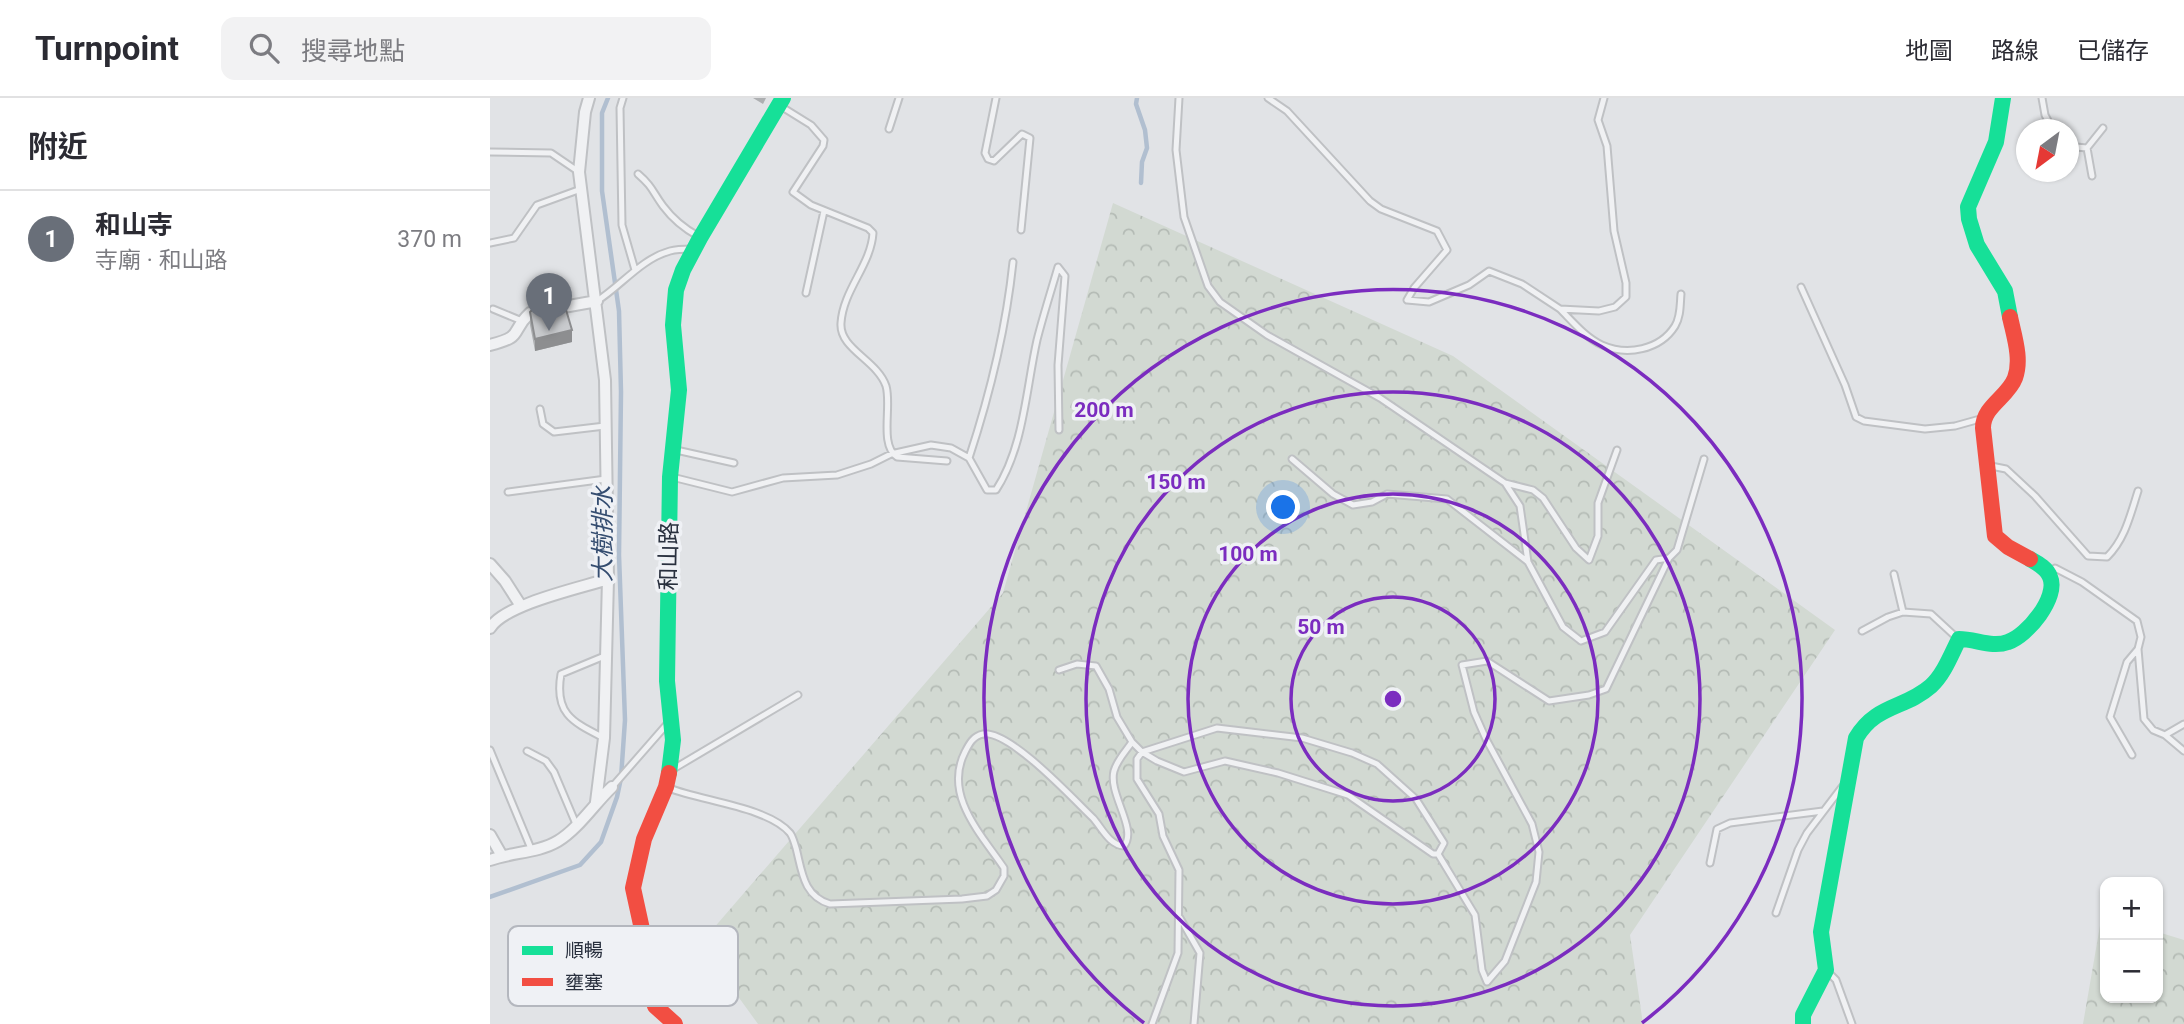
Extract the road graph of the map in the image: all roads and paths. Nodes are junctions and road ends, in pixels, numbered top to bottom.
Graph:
1 (589, 98) edge
2 (623, 98) edge
3 (899, 98) edge
4 (996, 98) edge
5 (1179, 98) edge
6 (1268, 98) edge
7 (1604, 98) edge
8 (2003, 98) edge
9 (2042, 98) edge
10 (781, 102) edge
11 (2047, 119) edge
12 (889, 128) dead end
13 (2103, 128) dead end
14 (2079, 147) edge
15 (2087, 148) junction
16 (490, 152) edge
17 (579, 172) junction
18 (638, 174) dead end
19 (2092, 176) dead end
20 (581, 188) junction
21 (824, 211) junction
22 (1021, 230) dead end
23 (490, 243) edge
24 (698, 243) junction
25 (1013, 262) dead end
26 (635, 270) junction
27 (1801, 287) dead end
28 (806, 293) dead end
29 (1681, 294) dead end
30 (597, 302) junction
31 (493, 309) dead end
32 (1560, 309) junction
33 (522, 321) junction
34 (490, 345) edge
35 (540, 409) dead end
36 (1983, 418) junction
37 (605, 426) junction
38 (1059, 430) dead end
39 (673, 450) junction
40 (1617, 450) dead end
41 (891, 454) junction
42 (969, 458) junction
43 (1292, 459) dead end
44 (1704, 459) dead end
45 (947, 461) dead end
46 (734, 463) dead end
47 (1987, 466) junction
48 (670, 477) junction
49 (606, 479) junction
50 (1505, 483) junction
51 (2138, 491) dead end
52 (508, 492) dead end
53 (1669, 558) junction
54 (1528, 562) junction
55 (490, 564) edge
56 (2048, 573) junction
57 (1894, 574) dead end
58 (608, 579) junction
59 (522, 606) junction
60 (1903, 612) junction
61 (491, 624) edge
62 (1862, 631) dead end
63 (1959, 639) junction
64 (2138, 649) junction
65 (608, 655) junction
66 (1059, 670) dead end
67 (798, 695) dead end
68 (670, 721) junction
69 (2184, 724) edge
70 (2165, 735) junction
71 (604, 738) junction
72 (1132, 742) junction
73 (490, 750) edge
74 (527, 751) dead end
75 (2184, 751) edge
76 (1142, 752) junction
77 (2132, 755) dead end
78 (668, 780) junction
79 (1847, 782) junction
80 (612, 787) joint
81 (596, 802) junction
82 (1823, 811) junction
83 (576, 824) junction
84 (490, 835) edge
85 (532, 851) junction
86 (1438, 854) junction
87 (502, 856) junction
88 (490, 860) edge
89 (1710, 863) dead end
90 (1776, 913) dead end
91 (1180, 918) junction
92 (641, 926) edge
93 (1826, 970) junction
94 (655, 1006) edge
95 (676, 1024) edge
96 (1152, 1024) edge
97 (1194, 1024) edge
98 (1803, 1024) edge
99 (1852, 1024) edge

1 - 17 street
2 - 26 lane
3 - 12 lane
4 - 22 lane
5 - 50 lane
6 - 32 lane
7 - 32 lane
8 - 36 street
9 - 11 lane
10 - 21 lane
10 - 24 street, 和山路
13 - 15 lane
14 - 15 lane
15 - 19 lane
16 - 17 lane
17 - 20 street
18 - 24 lane
20 - 23 lane
20 - 30 street
21 - 28 lane
21 - 41 lane
24 - 26 lane
24 - 39 street, 和山路
25 - 42 lane
26 - 30 lane
27 - 36 lane
29 - 32 lane
30 - 33 street
30 - 37 street
31 - 33 lane
33 - 34 street
35 - 37 lane
36 - 47 street
37 - 49 street
38 - 42 lane
39 - 46 lane
39 - 48 street, 和山路
40 - 50 lane
41 - 42 lane
41 - 45 lane
41 - 48 lane
43 - 54 lane
44 - 53 lane
47 - 51 lane
47 - 56 street
48 - 68 street, 和山路
49 - 52 lane
49 - 58 street
50 - 54 lane
53 - 54 lane
53 - 86 lane
55 - 59 street
56 - 63 street
56 - 64 lane
57 - 60 lane
58 - 59 street
58 - 65 street
59 - 61 street
60 - 62 lane
60 - 63 lane
63 - 79 street
64 - 70 lane
64 - 77 lane
65 - 71 street
65 - 71 lane
66 - 72 lane
67 - 78 lane
68 - 78 street, 和山路
68 - 80 lane
69 - 70 lane
70 - 75 lane
71 - 81 street
72 - 76 lane
72 - 78 lane
73 - 85 lane
74 - 83 lane
76 - 86 lane
76 - 86 lane
76 - 91 lane
78 - 92 street, 和山路
79 - 82 lane
79 - 93 street
80 - 81 street
81 - 83 street
82 - 89 lane
82 - 90 lane
83 - 85 street
84 - 87 street
85 - 87 street
87 - 88 street
91 - 96 lane
91 - 97 lane
93 - 98 street
93 - 99 lane
94 - 95 street, 和山路

